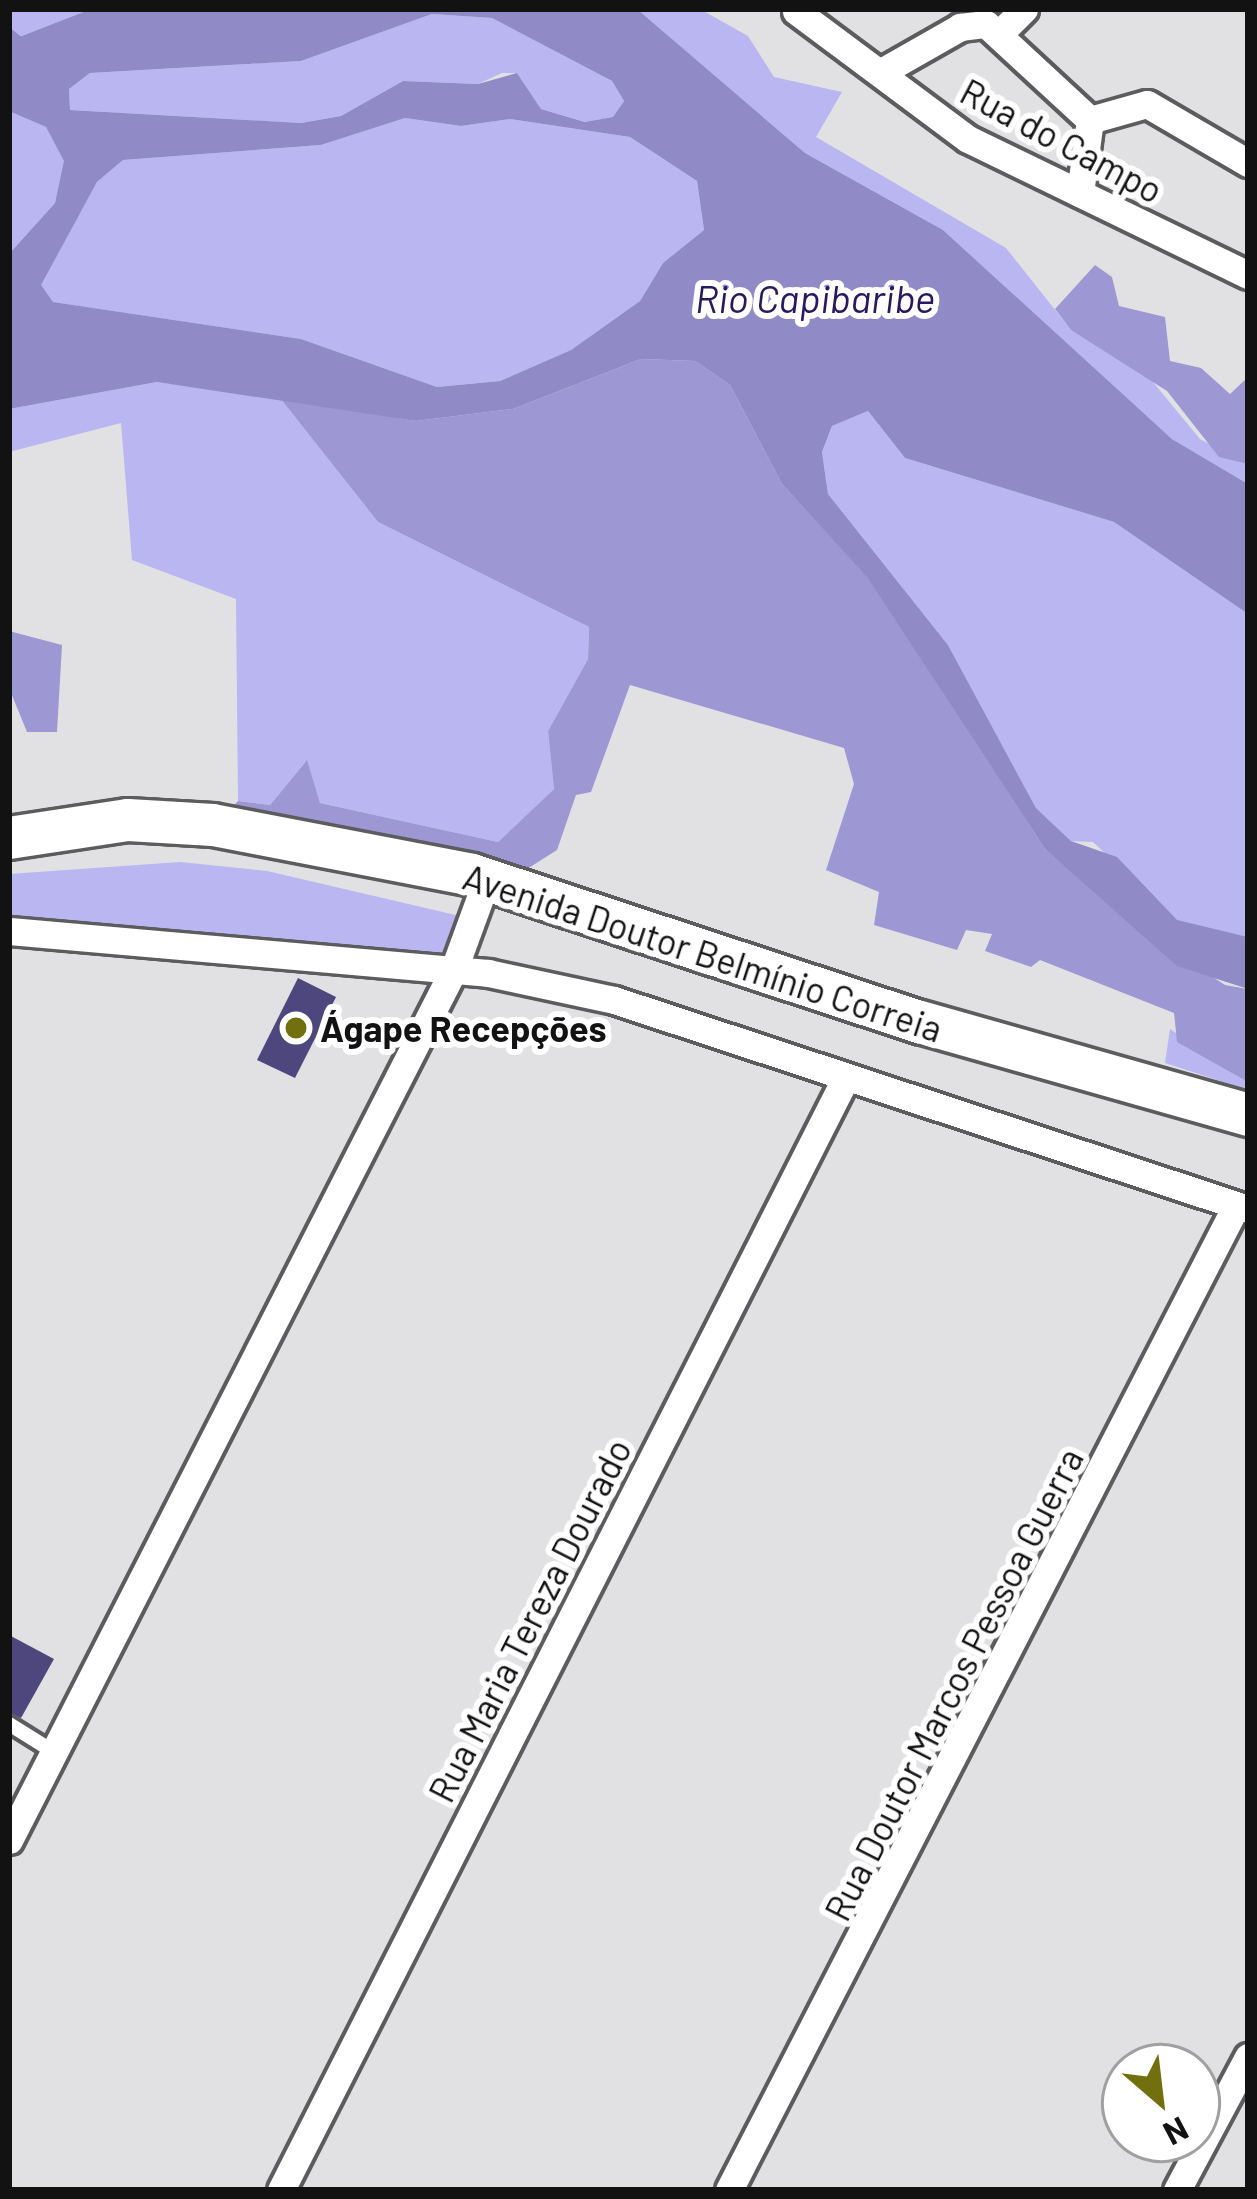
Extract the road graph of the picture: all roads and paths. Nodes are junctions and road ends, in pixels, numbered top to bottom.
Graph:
1 (1024, 9) edge
2 (796, 11) edge
3 (1000, 33) junction
4 (883, 71) junction
5 (1090, 120) junction
6 (1248, 163) edge
7 (1080, 194) junction
8 (1248, 274) edge
9 (9, 838) edge
10 (487, 879) junction
11 (9, 931) edge
12 (454, 969) junction
13 (843, 1083) junction
14 (1248, 1114) edge
15 (1242, 1209) edge
16 (9, 1724) edge
17 (54, 1751) junction
18 (9, 1840) edge
19 (1248, 2057) edge
20 (280, 2190) edge
21 (729, 2190) edge
22 (1177, 2190) edge

1 - 3 street
2 - 4 street, Rua do Campo
3 - 4 street
3 - 5 street
4 - 7 street, Rua do Campo
5 - 6 street
5 - 7 street
7 - 8 street, Rua do Campo
9 - 10 main road, Avenida Doutor Belmínio Correia
10 - 12 street
10 - 14 main road, Avenida Doutor Belmínio Correia
11 - 12 street
12 - 13 street
12 - 17 street
13 - 15 street
13 - 20 street, Rua Maria Tereza Dourado
15 - 21 street, Rua Doutor Marcos Pessoa Guerra
16 - 17 lane
17 - 18 street
19 - 22 street

